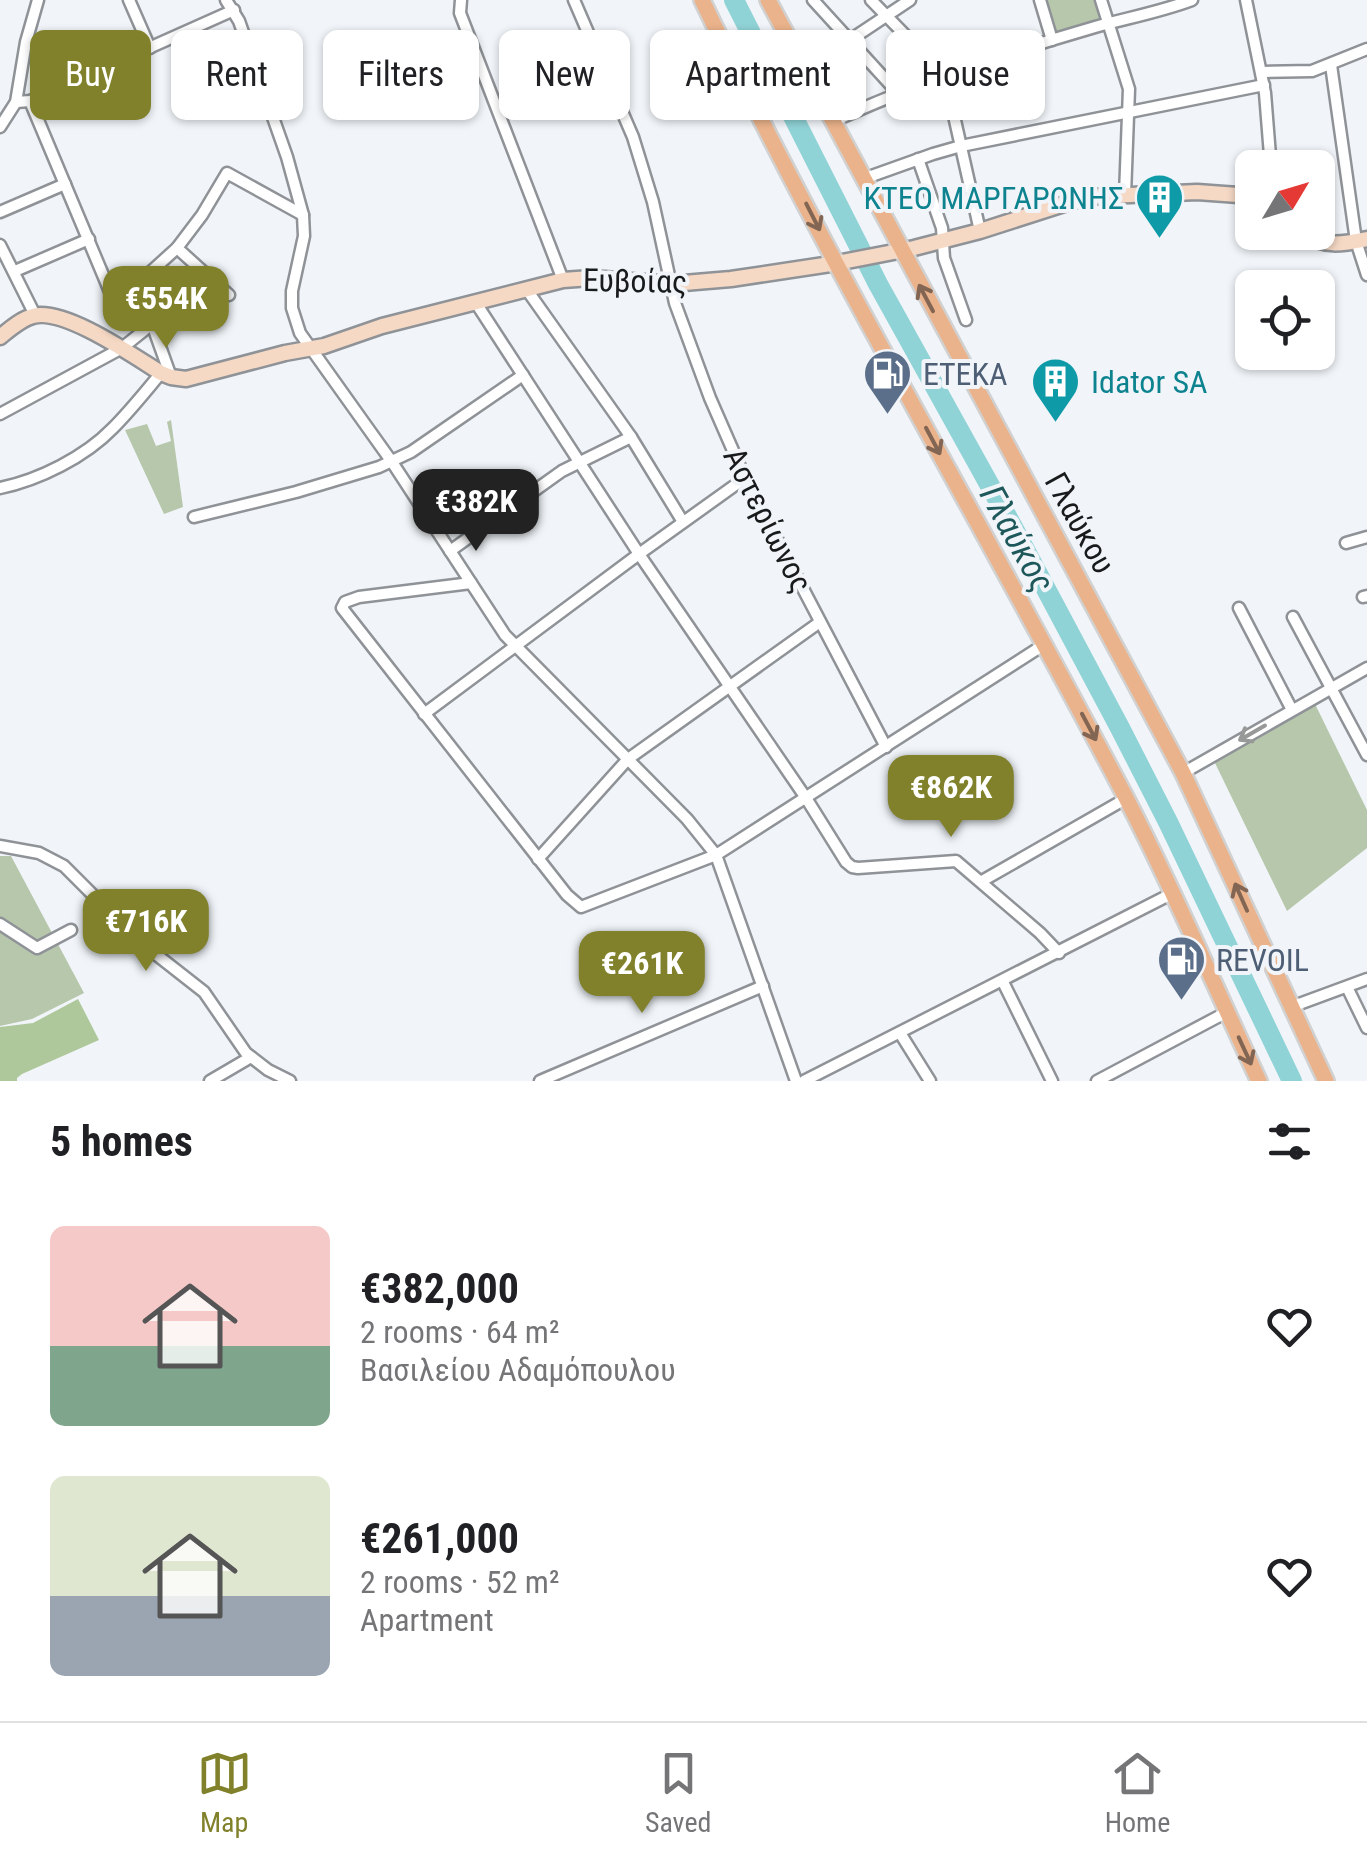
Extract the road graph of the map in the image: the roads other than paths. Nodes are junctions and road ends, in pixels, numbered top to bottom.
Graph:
1 (38, 0) edge
2 (129, 0) edge
3 (226, 0) edge
4 (460, 0) edge
5 (574, 0) edge
6 (702, 0) edge
7 (768, 0) edge
8 (813, 0) edge
9 (870, 0) edge
10 (910, 0) edge
11 (1040, 0) edge
12 (1102, 0) edge
13 (1192, 0) edge
14 (1246, 0) edge
15 (234, 10) junction
16 (885, 16) junction
17 (1108, 24) junction
18 (142, 30) edge
19 (784, 30) edge
20 (841, 30) edge
21 (865, 30) edge
22 (899, 30) edge
23 (1052, 40) junction
24 (1045, 42) edge
25 (151, 48) edge
26 (1367, 49) edge
27 (866, 58) edge
28 (1331, 64) junction
29 (1263, 79) junction
30 (886, 80) edge
31 (886, 97) edge
32 (30, 101) edge
33 (16, 102) junction
34 (1129, 111) junction
35 (38, 120) edge
36 (955, 120) edge
37 (832, 122) joint
38 (0, 126) edge
39 (961, 146) junction
40 (1269, 150) edge
41 (918, 159) junction
42 (863, 179) junction
43 (66, 184) junction
44 (1235, 194) edge
45 (1125, 195) junction
46 (0, 212) edge
47 (304, 215) junction
48 (980, 231) junction
49 (90, 239) junction
50 (944, 240) junction
51 (1362, 240) edge
52 (1335, 243) edge
53 (0, 245) edge
54 (176, 248) junction
55 (896, 252) junction
56 (841, 262) junction
57 (15, 271) junction
58 (1367, 275) edge
59 (563, 280) junction
60 (672, 284) junction
61 (527, 290) junction
62 (112, 294) dead end
63 (229, 295) dead end
64 (476, 303) junction
65 (36, 315) junction
66 (966, 320) dead end
67 (152, 324) junction
68 (0, 337) edge
69 (122, 348) junction
70 (310, 349) junction
71 (166, 375) junction
72 (523, 375) junction
73 (0, 414) edge
74 (631, 437) junction
75 (392, 462) junction
76 (579, 462) junction
77 (746, 478) junction
78 (0, 488) edge
79 (194, 517) dead end
80 (683, 522) junction
81 (1367, 536) edge
82 (1346, 543) dead end
83 (450, 551) junction
84 (638, 554) junction
85 (472, 583) junction
86 (1238, 608) dead end
87 (1293, 616) dead end
88 (820, 622) junction
89 (1045, 644) junction
90 (514, 646) junction
91 (1367, 668) edge
92 (728, 687) junction
93 (1331, 688) junction
94 (1292, 710) junction
95 (424, 714) junction
96 (886, 748) junction
97 (1367, 755) edge
98 (628, 760) junction
99 (1183, 774) junction
100 (806, 798) junction
101 (1126, 798) junction
102 (0, 846) edge
103 (716, 855) junction
104 (538, 859) junction
105 (982, 882) junction
106 (1174, 894) junction
107 (0, 924) edge
108 (71, 930) dead end
109 (1059, 953) junction
110 (1367, 979) edge
111 (1003, 982) junction
112 (763, 986) junction
113 (1348, 987) junction
114 (1291, 1007) junction
115 (1227, 1012) junction
116 (1365, 1020) edge
117 (900, 1033) junction
118 (251, 1057) junction
119 (210, 1081) edge
120 (290, 1081) edge
121 (540, 1081) edge
122 (796, 1081) edge
123 (804, 1081) edge
124 (930, 1081) edge
125 (1052, 1081) edge
126 (1097, 1081) edge
127 (1259, 1081) edge
128 (1326, 1081) edge

1 - 33 street
2 - 18 street
3 - 15 street
4 - 59 street
5 - 60 street, Αστερίωνος
6 -> 56 main road
7 - 19 main road, Γλαύκου
8 - 20 street
9 - 16 street
10 - 16 street
11 - 23 street
12 - 17 street
13 - 17 street
14 - 29 street
15 - 25 street
15 - 47 street
16 - 21 street
16 - 22 street
17 - 23 street
17 - 34 street
23 - 24 street
26 - 28 street
27 - 30 street
28 - 29 street
28 - 51 street
29 - 34 street
29 - 40 street
31 - 37 street
32 - 33 street
33 - 38 street
34 - 39 street
34 - 45 street
35 - 43 street
36 - 39 street
37 - 42 main road, Γλαύκου
39 - 41 street
39 - 48 street
41 - 42 street
41 - 50 street
42 - 55 main road, Γλαύκου
43 - 46 street
43 - 49 street
44 - 45 main road, Ευβοίας
45 - 48 main road, Ευβοίας
47 - 54 street
47 - 70 street
48 - 50 main road, Ευβοίας
49 - 57 street
49 - 62 street
50 - 55 main road, Ευβοίας
50 - 66 street
51 - 52 main road
51 - 58 street
53 - 57 street
54 - 63 street
54 - 67 street
55 - 56 main road, Ευβοίας
99 -> 55 main road, Γλαύκου
56 - 60 main road, Ευβοίας
56 -> 89 main road
57 - 65 street
59 - 60 main road, Ευβοίας
59 - 61 main road, Ευβοίας
60 - 77 street, Αστερίωνος
61 - 64 main road, Ευβοίας
61 - 74 street
64 - 70 main road, Ευβοίας
64 - 72 street
65 - 68 main road
65 - 69 main road
67 - 69 street
67 - 71 street
69 - 71 main road
69 - 73 street
70 - 71 main road, Ευβοίας
70 - 75 street
71 - 78 street
72 - 75 street
72 - 76 street
74 - 76 street
74 - 80 street
75 - 79 street
75 - 83 street
76 - 83 street
76 - 84 street
77 - 80 street
77 - 88 street, Αστερίωνος
80 - 84 street
81 - 82 street
83 - 85 street
84 - 90 street
84 - 92 street
85 - 90 street
85 - 95 street
86 - 94 street
87 - 93 street
88 - 92 street
88 - 96 street, Αστερίωνος
89 - 96 street
89 -> 101 main road
90 - 95 street
90 - 98 street
91 - 93 street
92 - 98 street
92 - 100 street
93 - 94 street
93 - 97 street
94 -> 99 street
95 - 104 street
96 - 100 street
98 - 103 street
98 - 104 street
114 -> 99 main road, Γλαύκου
100 - 103 street
100 - 105 street
101 - 105 street
101 - 106 main road
102 - 118 street
103 - 104 street
103 - 112 street
105 - 109 street
106 - 109 street
106 - 115 main road
107 - 108 street
109 - 111 street
110 - 113 street
111 - 117 street
111 - 125 street
112 - 121 street
112 - 122 street
113 - 114 street
113 - 116 street
114 - 128 main road, Γλαύκου
115 - 126 street
115 -> 127 main road
117 - 123 street
117 - 124 street
118 - 119 street
118 - 120 street

